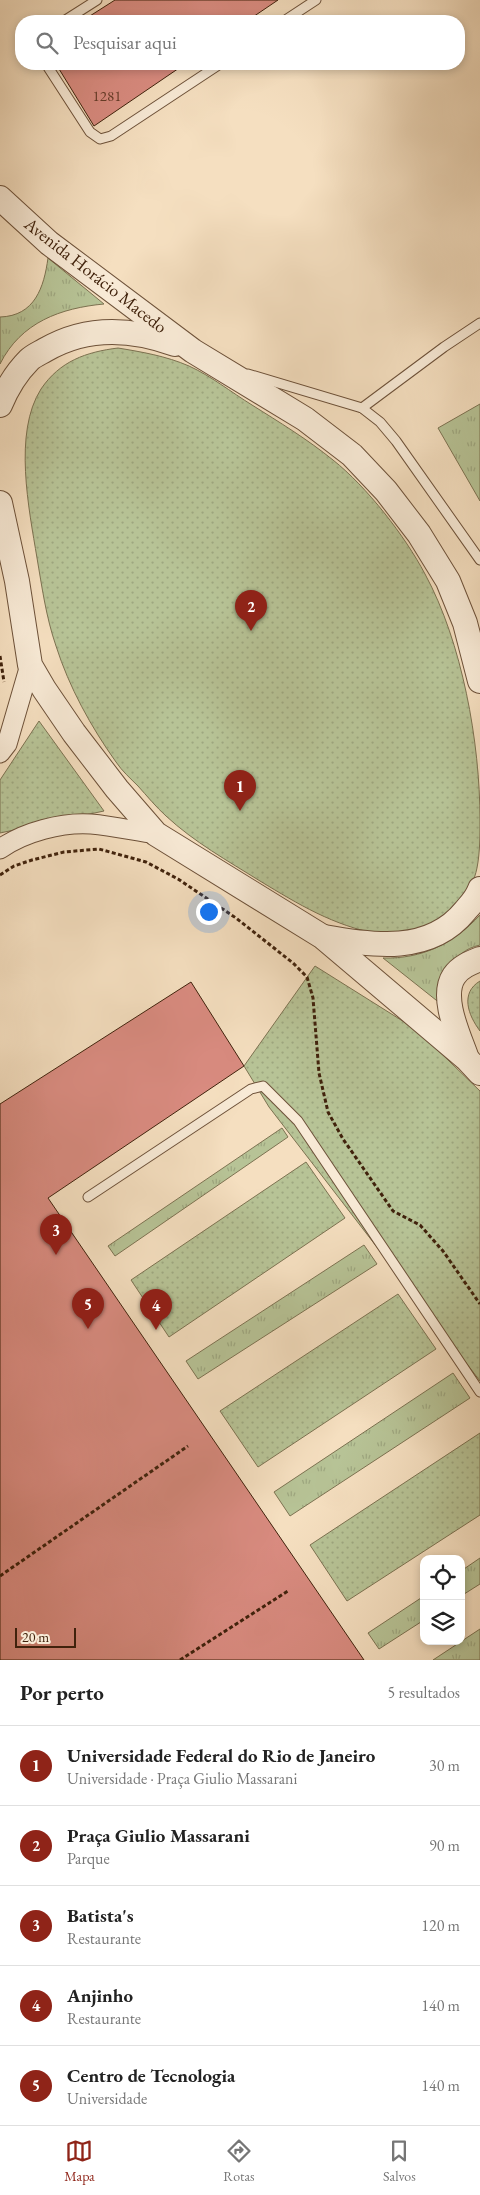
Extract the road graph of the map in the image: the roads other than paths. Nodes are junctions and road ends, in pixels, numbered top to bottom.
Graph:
1 (97, 0) edge
2 (316, 0) edge
3 (73, 15) edge
4 (293, 15) edge
5 (50, 70) edge
6 (211, 70) edge
7 (0, 198) edge
8 (480, 323) edge
9 (193, 351) junction
10 (214, 363) junction
11 (0, 405) edge
12 (362, 408) junction
13 (0, 503) edge
14 (480, 560) edge
15 (30, 665) junction
16 (480, 681) edge
17 (0, 753) edge
18 (156, 834) junction
19 (0, 848) edge
20 (480, 889) edge
21 (323, 937) junction
22 (480, 959) edge
23 (474, 1066) edge
24 (88, 1197) dead end
25 (480, 1392) edge

1 - 3 lane
2 - 4 lane
5 - 6 lane
7 - 9 street, Avenida Horácio Macedo
8 - 12 lane
9 - 10 street
9 - 11 street
10 - 12 lane
10 - 16 street
12 - 14 lane
13 - 15 street
15 - 17 street
15 - 18 street
18 - 19 street
18 - 21 street
20 - 21 street
21 - 23 street
22 - 23 street
24 - 25 lane

